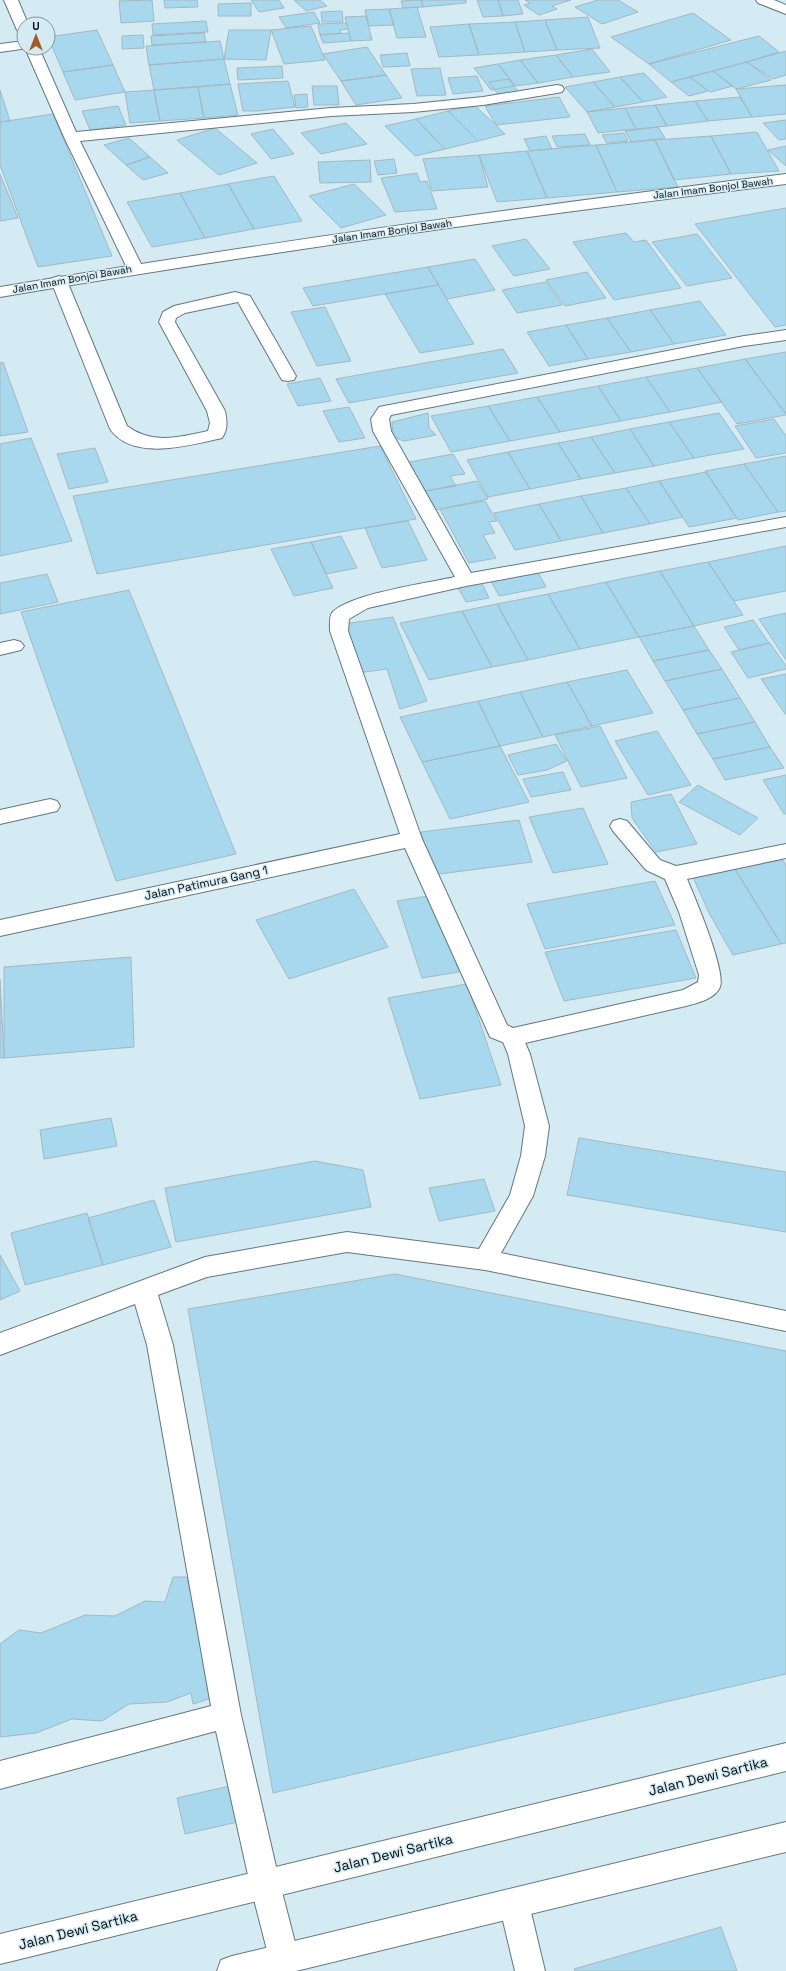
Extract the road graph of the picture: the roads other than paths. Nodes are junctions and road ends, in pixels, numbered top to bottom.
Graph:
1 (11, 0) edge
2 (763, 0) edge
3 (786, 10) edge
4 (18, 16) edge
5 (16, 46) edge
6 (0, 48) edge
7 (36, 56) edge
8 (557, 88) dead end
9 (71, 137) junction
10 (786, 179) edge
11 (135, 268) junction
12 (59, 281) junction
13 (0, 292) edge
14 (786, 335) edge
15 (288, 376) dead end
16 (786, 522) edge
17 (466, 580) junction
18 (50, 806) dead end
19 (0, 817) edge
20 (620, 826) dead end
21 (412, 839) junction
22 (786, 851) edge
23 (674, 874) junction
24 (0, 928) edge
25 (515, 1045) junction
26 (485, 1260) junction
27 (144, 1291) junction
28 (786, 1321) edge
29 (0, 1344) edge
30 (228, 1715) junction
31 (786, 1757) edge
32 (0, 1775) edge
33 (786, 1837) edge
34 (265, 1884) junction
35 (514, 1904) junction
36 (0, 1949) edge
37 (284, 1958) junction
38 (232, 1971) edge
39 (530, 1971) edge

1 - 4 street
2 - 3 street
5 - 6 street
7 - 9 street
8 - 9 street
9 - 11 street
10 - 11 street, Jalan Imam Bonjol Bawah
11 - 12 street, Jalan Imam Bonjol Bawah
12 - 13 street, Jalan Imam Bonjol Bawah
12 - 15 street
14 - 17 street
16 - 17 street
17 - 21 street
18 - 19 street
20 - 23 street
21 - 24 street, Jalan Patimura Gang 1
21 - 25 street
22 - 23 street
23 - 25 street
25 - 26 street
26 - 27 street
26 - 28 street
27 - 29 street
27 - 30 street
30 - 32 street
30 - 34 street
31 - 34 street, Jalan Dewi Sartika
33 - 35 street
34 - 36 street, Jalan Dewi Sartika
34 - 37 street
35 - 37 street
35 - 39 street
37 - 38 street

